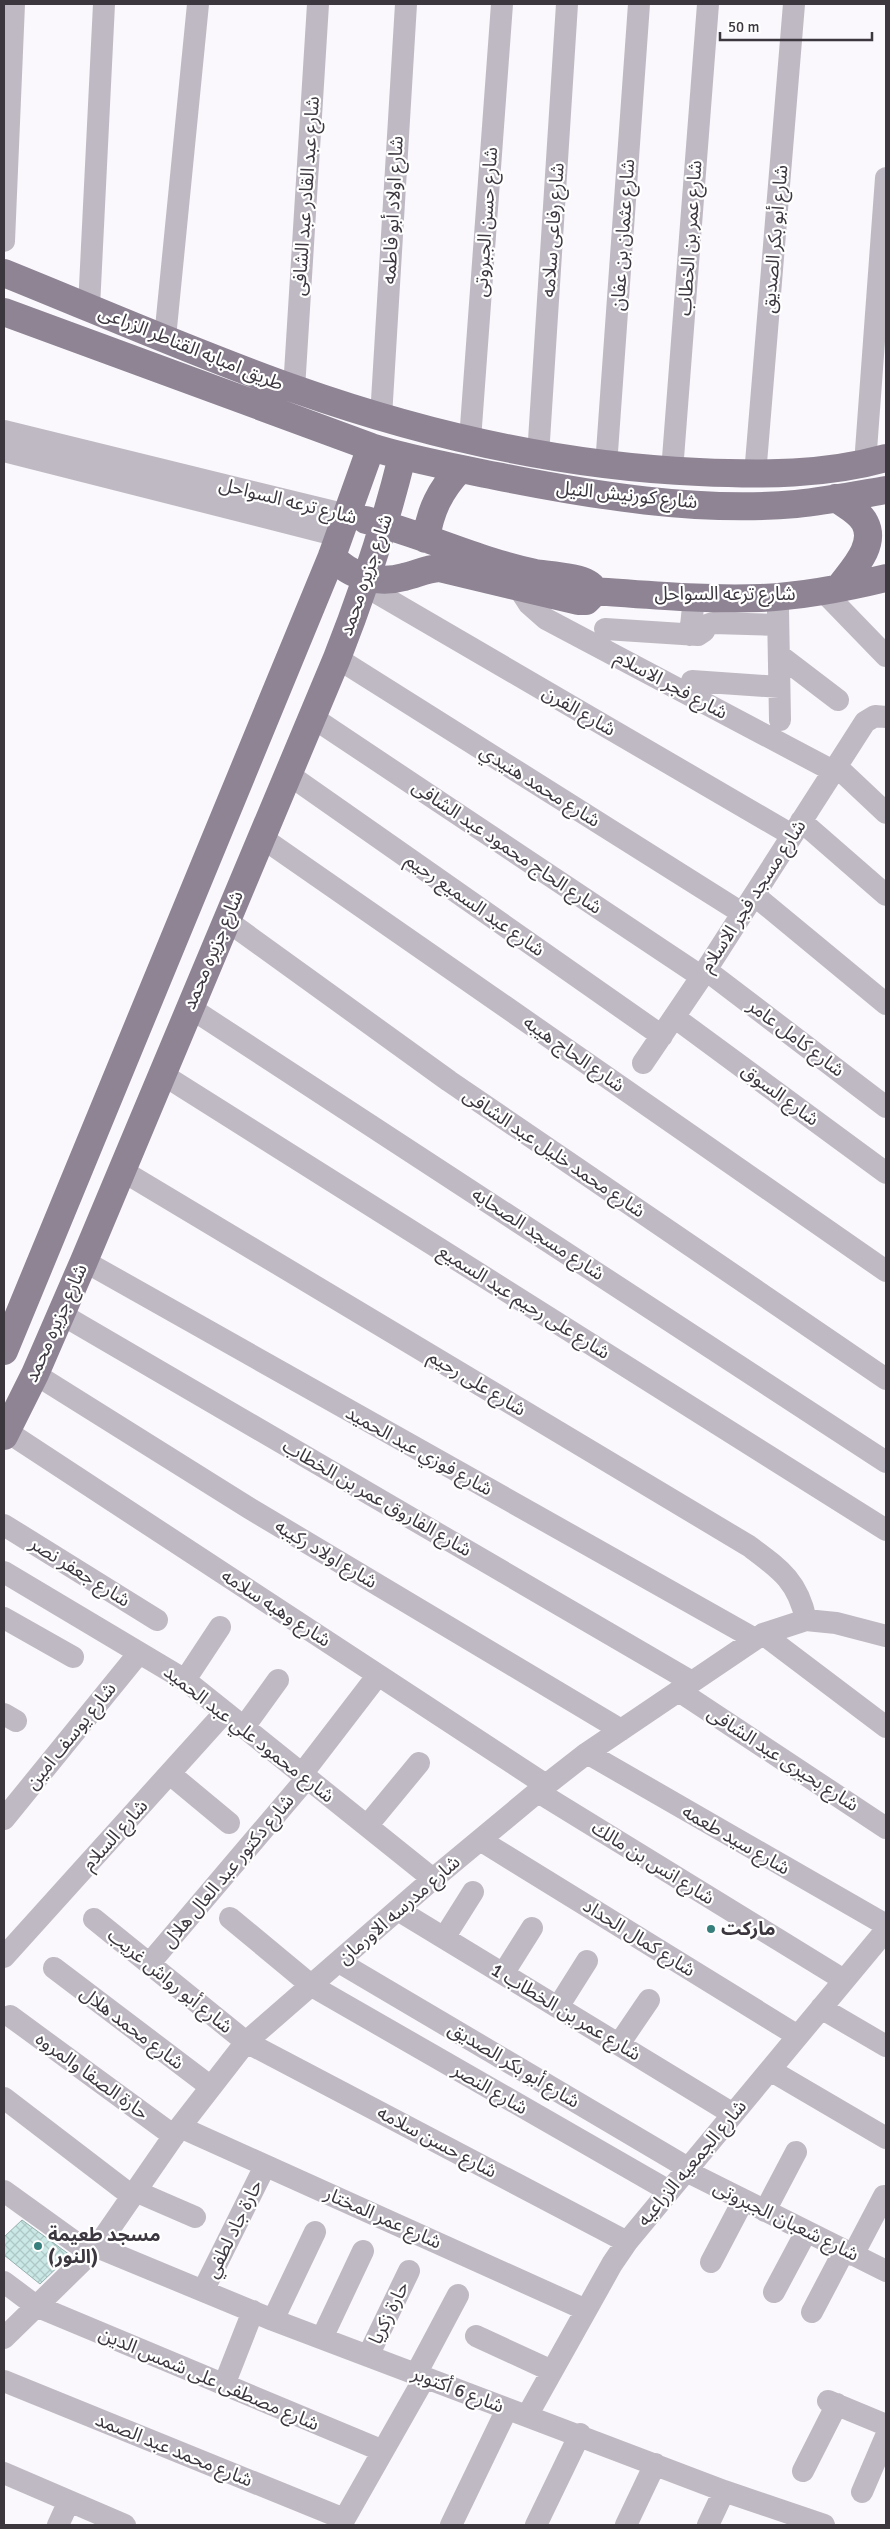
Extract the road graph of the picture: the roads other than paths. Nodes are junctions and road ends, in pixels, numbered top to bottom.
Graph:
1 (14, 4) edge
2 (104, 4) edge
3 (198, 4) edge
4 (318, 4) edge
5 (406, 4) edge
6 (502, 4) edge
7 (567, 4) edge
8 (640, 4) edge
9 (708, 4) edge
10 (794, 4) edge
11 (886, 178) edge
12 (4, 241) edge
13 (4, 273) edge
14 (89, 307) junction
15 (4, 312) edge
16 (132, 325) junction
17 (165, 338) junction
18 (121, 353) junction
19 (294, 389) junction
20 (381, 417) junction
21 (4, 431) edge
22 (470, 440) junction
23 (371, 447) junction
24 (4, 451) edge
25 (538, 456) junction
26 (402, 457) junction
27 (876, 461) edge
28 (606, 466) junction
29 (460, 469) junction
30 (672, 471) junction
31 (755, 475) junction
32 (886, 490) edge
33 (836, 498) junction
34 (385, 524) junction
35 (339, 536) junction
36 (426, 539) junction
37 (886, 578) edge
38 (367, 582) junction
39 (518, 587) junction
40 (831, 590) junction
41 (593, 591) junction
42 (777, 597) junction
43 (694, 598) junction
44 (778, 625) junction
45 (605, 629) dead end
46 (690, 635) junction
47 (778, 655) junction
48 (886, 656) edge
49 (337, 658) junction
50 (692, 681) dead end
51 (779, 687) junction
52 (838, 700) dead end
53 (312, 717) junction
54 (886, 717) edge
55 (780, 720) dead end
56 (835, 769) junction
57 (288, 774) junction
58 (886, 813) edge
59 (797, 828) junction
60 (261, 837) junction
61 (886, 895) edge
62 (748, 904) junction
63 (226, 920) junction
64 (704, 973) junction
65 (886, 1004) edge
66 (142, 1018) junction
67 (184, 1019) junction
68 (668, 1027) junction
69 (643, 1063) dead end
70 (162, 1074) junction
71 (886, 1107) edge
72 (121, 1170) junction
73 (886, 1173) edge
74 (84, 1261) junction
75 (886, 1271) edge
76 (61, 1314) junction
77 (4, 1351) edge
78 (35, 1374) junction
79 (886, 1379) edge
80 (5, 1433) edge
81 (886, 1462) edge
82 (4, 1525) edge
83 (886, 1530) edge
84 (4, 1572) edge
85 (4, 1618) edge
86 (157, 1620) dead end
87 (806, 1620) junction
88 (220, 1627) dead end
89 (886, 1636) edge
90 (759, 1637) junction
91 (139, 1653) junction
92 (73, 1656) dead end
93 (378, 1675) junction
94 (185, 1680) junction
95 (278, 1680) dead end
96 (686, 1686) junction
97 (225, 1712) junction
98 (244, 1727) junction
99 (886, 1727) edge
100 (621, 1730) junction
101 (587, 1753) junction
102 (418, 1763) dead end
103 (170, 1774) junction
104 (305, 1776) junction
105 (542, 1788) junction
106 (4, 1819) edge
107 (229, 1823) dead end
108 (367, 1826) junction
109 (886, 1828) edge
110 (480, 1840) junction
111 (433, 1879) junction
112 (473, 1892) dead end
113 (398, 1910) junction
114 (230, 1918) dead end
115 (94, 1919) dead end
116 (532, 1928) dead end
117 (884, 1935) edge
118 (444, 1938) junction
119 (4, 1957) edge
120 (587, 1961) dead end
121 (339, 1962) junction
122 (149, 1964) junction
123 (54, 1968) dead end
124 (503, 1974) junction
125 (844, 1980) junction
126 (312, 1986) junction
127 (649, 2000) dead end
128 (558, 2007) junction
129 (821, 2008) junction
130 (10, 2016) dead end
131 (798, 2036) junction
132 (246, 2042) junction
133 (619, 2044) junction
134 (886, 2046) edge
135 (770, 2070) junction
136 (211, 2087) junction
137 (4, 2098) edge
138 (733, 2114) junction
139 (177, 2132) junction
140 (886, 2138) edge
141 (796, 2152) dead end
142 (265, 2166) junction
143 (687, 2169) junction
144 (4, 2191) edge
145 (669, 2191) junction
146 (134, 2193) junction
147 (884, 2196) dead end
148 (743, 2200) junction
149 (765, 2212) junction
150 (195, 2217) dead end
151 (315, 2232) dead end
152 (806, 2232) junction
153 (627, 2242) junction
154 (93, 2250) junction
155 (364, 2251) dead end
156 (848, 2253) junction
157 (711, 2262) dead end
158 (409, 2271) dead end
159 (886, 2271) edge
160 (4, 2282) edge
161 (203, 2292) junction
162 (774, 2292) dead end
163 (458, 2296) dead end
164 (36, 2306) junction
165 (586, 2310) junction
166 (812, 2312) dead end
167 (263, 2316) junction
168 (476, 2336) dead end
169 (4, 2338) edge
170 (322, 2338) junction
171 (368, 2356) junction
172 (552, 2371) junction
173 (420, 2376) junction
174 (4, 2381) edge
175 (224, 2385) junction
176 (517, 2412) junction
177 (886, 2425) edge
178 (580, 2434) junction
179 (886, 2436) edge
180 (382, 2451) junction
181 (655, 2464) junction
182 (803, 2470) dead end
183 (4, 2473) edge
184 (724, 2491) junction
185 (862, 2492) dead end
186 (69, 2501) junction
187 (342, 2522) edge
188 (811, 2523) edge
189 (58, 2525) edge
190 (125, 2525) edge
191 (451, 2525) edge
192 (536, 2525) edge
193 (626, 2525) edge
194 (708, 2525) edge

1 - 12 street
2 - 14 street
3 - 17 street
4 - 19 street, شارع عبد القادر عبد الشافى
5 - 20 street, شارع اولاد أبو فاطمه
6 - 22 street, شارع حسن الجبروتى
7 - 25 street, شارع رفاعى سلامه
8 - 28 street, شارع عثمان بن عفان
9 - 30 street, شارع عمر بن الخطاب
10 - 31 street, شارع أبو بكر الصديق
11 - 27 street
13 - 14 main road, طريق امبابه القناطر الزراعى
14 - 16 main road, طريق امبابه القناطر الزراعى
15 - 18 main road, طريق امبابه القناطر الزراعى
16 - 17 main road, طريق امبابه القناطر الزراعى
16 - 18 main road
17 - 19 main road, طريق امبابه القناطر الزراعى
18 - 23 main road, طريق امبابه القناطر الزراعى
19 - 20 main road, طريق امبابه القناطر الزراعى
20 - 22 main road, شارع كورنيش النيل
21 - 35 street, شارع ترعه السواحل
22 - 25 main road, شارع كورنيش النيل
23 - 26 main road, شارع كورنيش النيل
23 - 35 main road, شارع جزيره محمد
24 - 35 street, شارع ترعه السواحل
25 - 28 main road, شارع كورنيش النيل
26 - 29 main road, شارع كورنيش النيل
26 - 34 main road, شارع جزيره محمد
27 - 31 main road, شارع كورنيش النيل
28 - 30 main road, شارع كورنيش النيل
29 - 33 main road, شارع كورنيش النيل
29 - 36 main road
30 - 31 main road, شارع كورنيش النيل
32 - 33 main road, شارع كورنيش النيل
33 - 40 main road
34 - 35 main road, شارع ترعه السواحل
34 - 36 main road, شارع ترعه السواحل
34 - 38 main road, شارع جزيره محمد
35 - 38 main road, شارع ترعه السواحل
35 - 66 main road, شارع جزيره محمد
36 - 41 main road, شارع ترعه السواحل
37 - 40 main road, شارع ترعه السواحل
38 - 39 main road, شارع ترعه السواحل
38 - 49 main road, شارع جزيره محمد
38 - 59 street, شارع الفرن
39 - 41 main road, شارع ترعه السواحل
39 - 56 street, شارع فجر الاسلام
40 - 42 main road, شارع ترعه السواحل
40 - 48 street
41 - 43 main road, شارع ترعه السواحل
42 - 43 main road, شارع ترعه السواحل
42 - 44 street
43 - 46 street
44 - 46 street
44 - 47 street
45 - 46 street
47 - 51 street
47 - 52 street
49 - 53 main road, شارع جزيره محمد
49 - 62 street, شارع محمد هنيدي
50 - 51 street
51 - 55 street
53 - 57 main road, شارع جزيره محمد
53 - 64 street, شارع الحاج محمود عبد الشافى
54 - 56 street, شارع مسجد فجر الاسلام
56 - 58 street, شارع فجر الاسلام
56 - 59 street, شارع مسجد فجر الاسلام
57 - 60 main road, شارع جزيره محمد
57 - 68 street, شارع عبد السميع رحيم
59 - 61 street, شارع الفرن
59 - 62 street, شارع مسجد فجر الاسلام
60 - 63 main road, شارع جزيره محمد
60 - 75 street, شارع الحاج هيبه
62 - 64 street, شارع مسجد فجر الاسلام
62 - 65 street, شارع محمد هنيدي
63 - 67 main road, شارع جزيره محمد
63 - 79 street, شارع محمد خليل عبد الشافى
64 - 68 street, شارع مسجد فجر الاسلام
64 - 71 street, شارع كامل عامر
66 - 67 main road
66 - 77 main road, شارع جزيره محمد
67 - 70 main road, شارع جزيره محمد
67 - 81 street, شارع مسجد الصحابه
68 - 69 street, شارع مسجد فجر الاسلام
68 - 73 street, شارع السوق
70 - 72 main road, شارع جزيره محمد
70 - 83 street, شارع على رحيم عبد السميع
72 - 74 main road, شارع جزيره محمد
72 - 87 street, شارع على رحيم
74 - 76 main road, شارع جزيره محمد
74 - 90 street, شارع فوزي عبد الحميد
76 - 78 main road, شارع جزيره محمد
76 - 96 street, شارع الفاروق عمر بن الخطاب
78 - 80 main road, شارع جزيره محمد
78 - 100 street, شارع اولاد ركيبه
80 - 93 street, شارع وهبه سلامه
82 - 86 street, شارع جعفر نصر
84 - 91 street, شارع محمود علي عبد الحميد
85 - 92 street
87 - 89 street, شارع مدرسه الاورمان
87 - 90 street, شارع مدرسه الاورمان
88 - 94 street
90 - 96 street, شارع مدرسه الاورمان
90 - 99 street, شارع فوزي عبد الحميد
91 - 94 street, شارع محمود علي عبد الحميد
91 - 106 street, شارع يوسف امين
93 - 104 street, شارع دكتور عبد العال هلال
93 - 105 street, شارع وهبه سلامه
94 - 97 street, شارع محمود علي عبد الحميد
95 - 98 street
96 - 100 street, شارع مدرسه الاورمان
96 - 109 street, شارع بحيرى عبد الشافى
97 - 98 street, شارع محمود علي عبد الحميد
97 - 103 street, شارع السلام
98 - 104 street, شارع محمود علي عبد الحميد
100 - 101 street, شارع مدرسه الاورمان
101 - 105 street, شارع مدرسه الاورمان
101 - 117 street, شارع سيد طعمه
102 - 108 street
103 - 107 street
103 - 119 street, شارع السلام
104 - 108 street, شارع محمود علي عبد الحميد
104 - 122 street, شارع دكتور عبد العال هلال
105 - 110 street, شارع مدرسه الاورمان
105 - 125 street, شارع انس بن مالك
108 - 111 street, شارع محمود علي عبد الحميد
110 - 111 street, شارع مدرسه الاورمان
110 - 131 street, شارع كمال الحداد
111 - 113 street, شارع مدرسه الاورمان
112 - 118 street
113 - 118 street, شارع عمر بن الخطاب 1
113 - 121 street, شارع مدرسه الاورمان
114 - 126 street, شارع النصر
115 - 122 street, شارع أبو رواش غريب
116 - 124 street
117 - 125 street, شارع الجمعيه الزراعيه
118 - 124 street, شارع عمر بن الخطاب 1
120 - 128 street
121 - 126 street, شارع مدرسه الاورمان
121 - 143 street, شارع أبو بكر الصديق
122 - 132 street, شارع أبو رواش غريب
123 - 136 street, شارع محمد هلال
124 - 128 street, شارع عمر بن الخطاب 1
125 - 129 street, شارع الجمعيه الزراعيه
126 - 132 street, شارع مدرسه الاورمان
126 - 145 street, شارع النصر
127 - 133 street
128 - 133 street, شارع عمر بن الخطاب 1
129 - 131 street, شارع الجمعيه الزراعيه
129 - 134 street
130 - 139 street, حارة الصفا والمروه
131 - 135 street, شارع الجمعيه الزراعيه
132 - 136 street, شارع مدرسه الاورمان
132 - 153 street, شارع حسن سلامه
133 - 138 street, شارع عمر بن الخطاب 1
135 - 138 street, شارع الجمعيه الزراعيه
135 - 140 street
136 - 139 street, شارع مدرسه الاورمان
137 - 146 street
138 - 143 street, شارع الجمعيه الزراعيه
139 - 142 street, شارع عمر المختار
139 - 146 street, شارع مدرسه الاورمان
141 - 149 street
142 - 161 street, حارة جاد لطفي
142 - 165 street, شارع عمر المختار
143 - 145 street, شارع الجمعيه الزراعيه
143 - 148 street, شارع شعبان الجبروتى
144 - 154 street, شارع 6 أكتوبر
145 - 153 street, شارع الجمعيه الزراعيه
146 - 150 street
146 - 154 street, شارع مدرسه الاورمان
147 - 156 street
148 - 149 street, شارع شعبان الجبروتى
148 - 157 street
149 - 152 street, شارع شعبان الجبروتى
151 - 167 street
152 - 156 street, شارع شعبان الجبروتى
152 - 162 street
153 - 165 street, شارع الجمعيه الزراعيه
154 - 161 street, شارع 6 أكتوبر
154 - 164 street, شارع مدرسه الاورمان
155 - 170 street
156 - 159 street, شارع شعبان الجبروتى
156 - 166 street
158 - 171 street, حارة زكريا
160 - 164 street, شارع مصطفى على شمس الدين
161 - 167 street, شارع 6 أكتوبر
163 - 173 street
164 - 169 street, شارع مدرسه الاورمان
164 - 175 street, شارع مصطفى على شمس الدين
165 - 172 street, شارع الجمعيه الزراعيه
167 - 170 street, شارع 6 أكتوبر
167 - 175 street
168 - 172 street
170 - 171 street, شارع 6 أكتوبر
171 - 173 street, شارع 6 أكتوبر
172 - 176 street, شارع الجمعيه الزراعيه
173 - 176 street, شارع 6 أكتوبر
173 - 180 street
174 - 187 street, شارع محمد عبد الصمد
175 - 180 street, شارع مصطفى على شمس الدين
176 - 178 street, شارع 6 أكتوبر
176 - 191 street
177 - 182 street
178 - 181 street, شارع 6 أكتوبر
178 - 192 street
179 - 185 street
180 - 187 street
181 - 184 street, شارع 6 أكتوبر
181 - 193 street
183 - 186 street
184 - 188 street, شارع 6 أكتوبر
184 - 194 street
186 - 189 street
186 - 190 street

